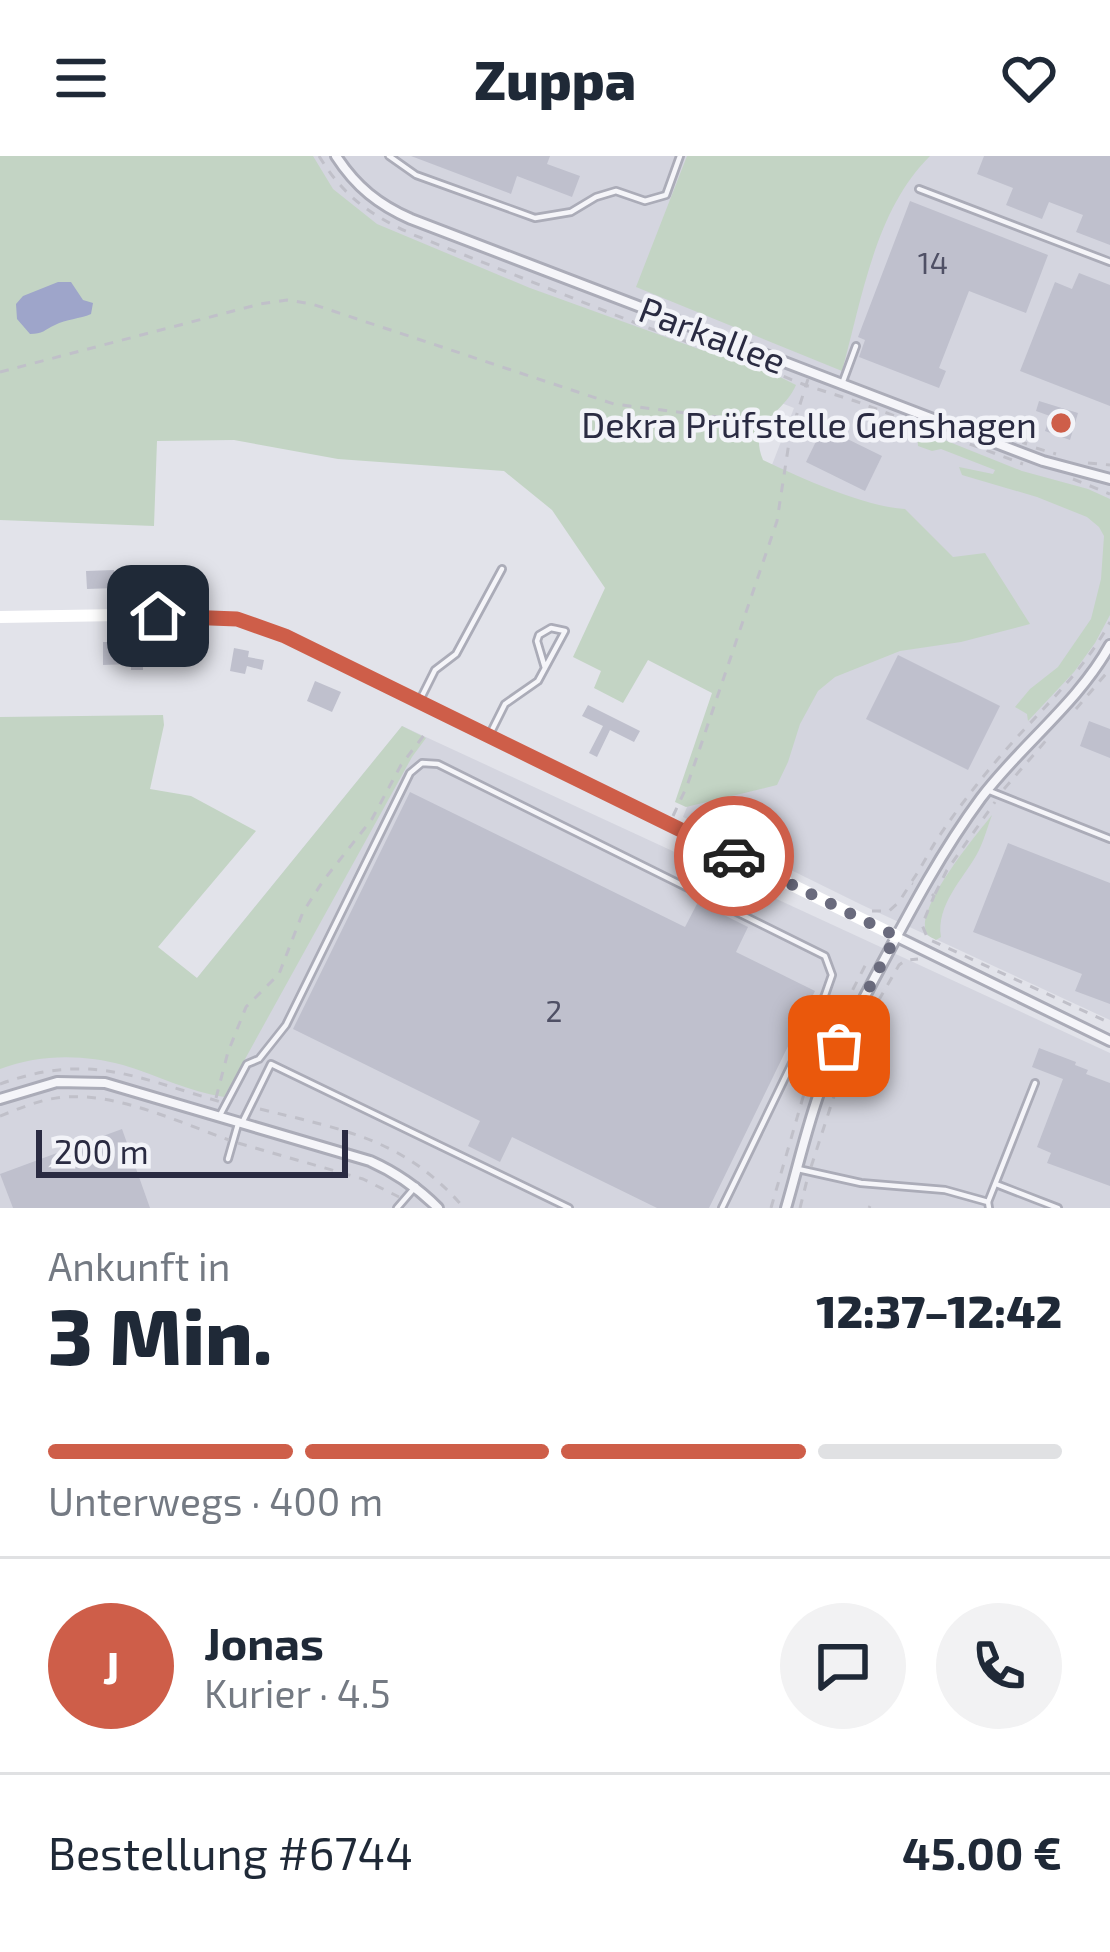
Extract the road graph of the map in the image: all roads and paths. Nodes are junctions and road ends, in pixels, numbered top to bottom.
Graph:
1 (320, 156) edge
2 (336, 156) edge
3 (389, 156) edge
4 (680, 156) edge
5 (920, 189) dead end
6 (1110, 262) edge
7 (856, 346) dead end
8 (811, 372) junction
9 (0, 373) edge
10 (842, 384) junction
11 (805, 385) junction
12 (972, 422) dead end
13 (790, 436) junction
14 (1066, 457) dead end
15 (1085, 462) dead end
16 (1025, 465) dead end
17 (1110, 465) edge
18 (1061, 476) dead end
19 (1110, 479) edge
20 (1110, 494) edge
21 (502, 569) dead end
22 (0, 617) edge
23 (1110, 645) edge
24 (545, 668) junction
25 (1110, 668) edge
26 (419, 702) junction
27 (1070, 714) dead end
28 (1057, 728) dead end
29 (428, 730) dead end
30 (490, 736) junction
31 (987, 790) junction
32 (999, 796) junction
33 (669, 824) junction
34 (1110, 839) edge
35 (916, 885) dead end
36 (868, 910) dead end
37 (896, 936) junction
38 (926, 958) dead end
39 (1110, 1023) edge
40 (1110, 1041) edge
41 (259, 1058) junction
42 (271, 1064) junction
43 (1035, 1083) dead end
44 (0, 1099) edge
45 (215, 1100) dead end
46 (0, 1116) edge
47 (219, 1117) junction
48 (307, 1121) dead end
49 (240, 1123) junction
50 (304, 1131) dead end
51 (233, 1141) junction
52 (228, 1160) dead end
53 (797, 1169) junction
54 (809, 1172) junction
55 (996, 1184) junction
56 (416, 1186) junction
57 (404, 1202) junction
58 (989, 1205) edge
59 (397, 1208) edge
60 (438, 1208) edge
61 (569, 1208) edge
62 (722, 1208) edge
63 (786, 1208) edge
64 (800, 1208) edge
65 (1058, 1208) edge

1 - 11 path
2 - 8 street, Parkallee
3 - 4 lane
5 - 6 lane
7 - 10 lane
8 - 10 street, Parkallee
8 - 11 path
9 - 13 path
10 - 19 street, Parkallee
11 - 13 path
11 - 16 path
12 - 14 path
13 - 33 path
15 - 17 path
18 - 20 path
21 - 26 lane
22 - 26 street
23 - 31 street
24 - 24 lane
24 - 30 lane
25 - 27 path
26 - 30 street
28 - 32 path
29 - 45 path
30 - 33 street
31 - 32 lane
31 - 37 street
32 - 34 lane
32 - 39 path
33 - 37 street
35 - 36 path
37 - 40 street
37 - 53 street
38 - 54 path
41 - 42 lane
41 - 47 lane
41 - 62 lane
42 - 49 lane
42 - 61 lane
43 - 55 lane
44 - 47 street
46 - 51 path
47 - 49 street
48 - 50 path
49 - 51 lane
49 - 56 street
51 - 52 lane
51 - 57 path
53 - 54 lane
53 - 63 street
54 - 58 lane
54 - 64 path
55 - 58 lane
55 - 65 lane
56 - 57 lane
56 - 60 street
57 - 59 lane

